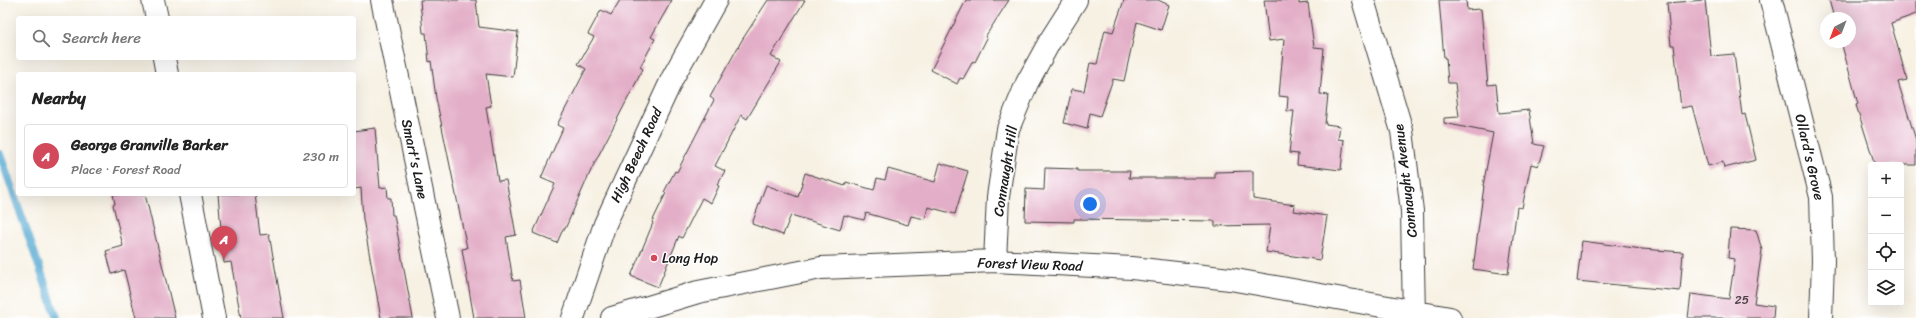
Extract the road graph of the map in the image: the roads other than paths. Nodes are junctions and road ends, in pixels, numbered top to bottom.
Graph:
1 (153, 0) edge
2 (382, 0) edge
3 (716, 0) edge
4 (1076, 0) edge
5 (1364, 0) edge
6 (1771, 0) edge
7 (157, 16) edge
8 (164, 60) edge
9 (167, 72) edge
10 (190, 196) edge
11 (995, 261) junction
12 (1415, 315) edge
13 (214, 318) edge
14 (448, 318) edge
15 (573, 318) edge
16 (612, 318) edge
17 (1450, 318) edge
18 (1821, 318) edge

1 - 7 street
2 - 14 street, Smart's Lane
3 - 15 street, High Beech Road
4 - 11 street, Connaught Hill
5 - 12 street, Connaught Avenue
6 - 18 street, Ollard's Grove
8 - 9 street
10 - 13 street
11 - 12 street, Forest View Road
11 - 16 street, Forest View Road
12 - 17 street, Forest View Road

